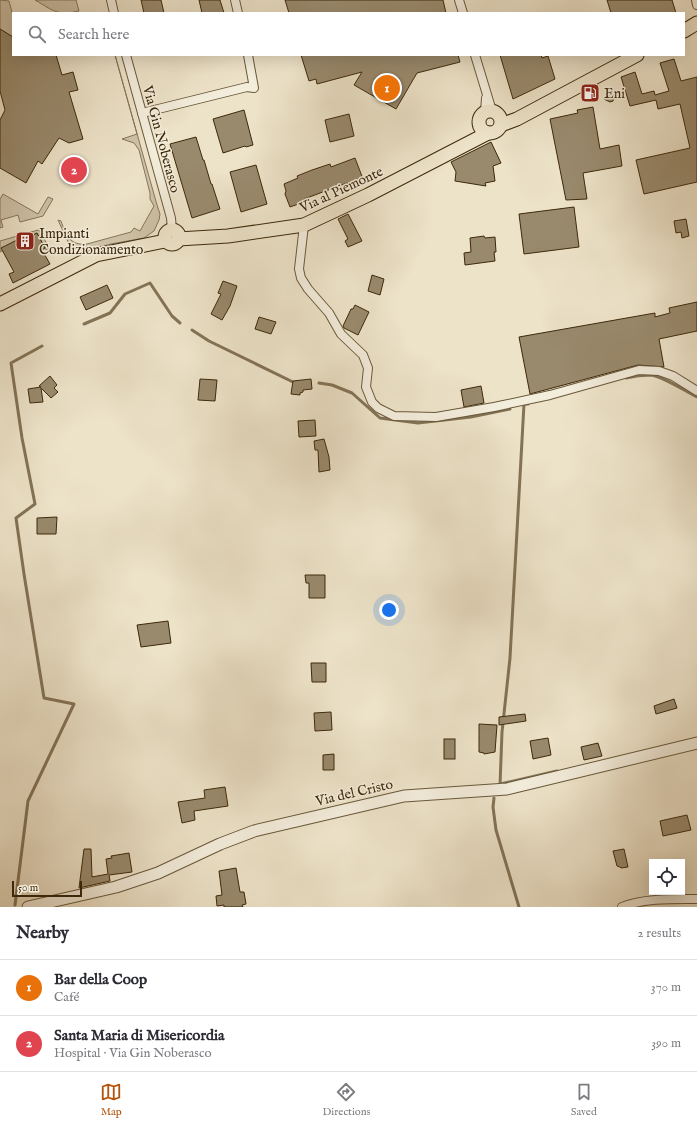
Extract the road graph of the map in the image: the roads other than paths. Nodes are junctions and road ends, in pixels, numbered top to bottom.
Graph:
1 (111, 0) edge
2 (235, 0) edge
3 (459, 0) edge
4 (696, 0) edge
5 (697, 5) edge
6 (114, 12) edge
7 (238, 12) edge
8 (462, 12) edge
9 (697, 23) edge
10 (685, 30) edge
11 (126, 56) edge
12 (248, 56) edge
13 (475, 56) edge
14 (635, 56) edge
15 (142, 113) junction
16 (495, 116) junction
17 (484, 129) junction
18 (304, 225) junction
19 (172, 237) junction
20 (0, 304) edge
21 (697, 391) edge
22 (697, 743) edge
23 (697, 899) edge
24 (28, 907) edge
25 (622, 907) edge

1 - 6 street
2 - 7 street
3 - 8 street
4 - 5 street
9 - 10 main road
11 - 15 street, Via Gin Noberasco
12 - 15 street
13 - 16 street
14 - 16 main road, Via al Piemonte
15 - 19 street, Via Gin Noberasco
16 - 17 main road, Via al Piemonte
16 - 17 main road, Via al Piemonte
17 - 18 main road, Via al Piemonte
18 - 19 main road, Via al Piemonte
18 - 21 street
19 - 20 main road, Via al Piemonte
22 - 24 street, Via del Cristo
23 - 25 street

